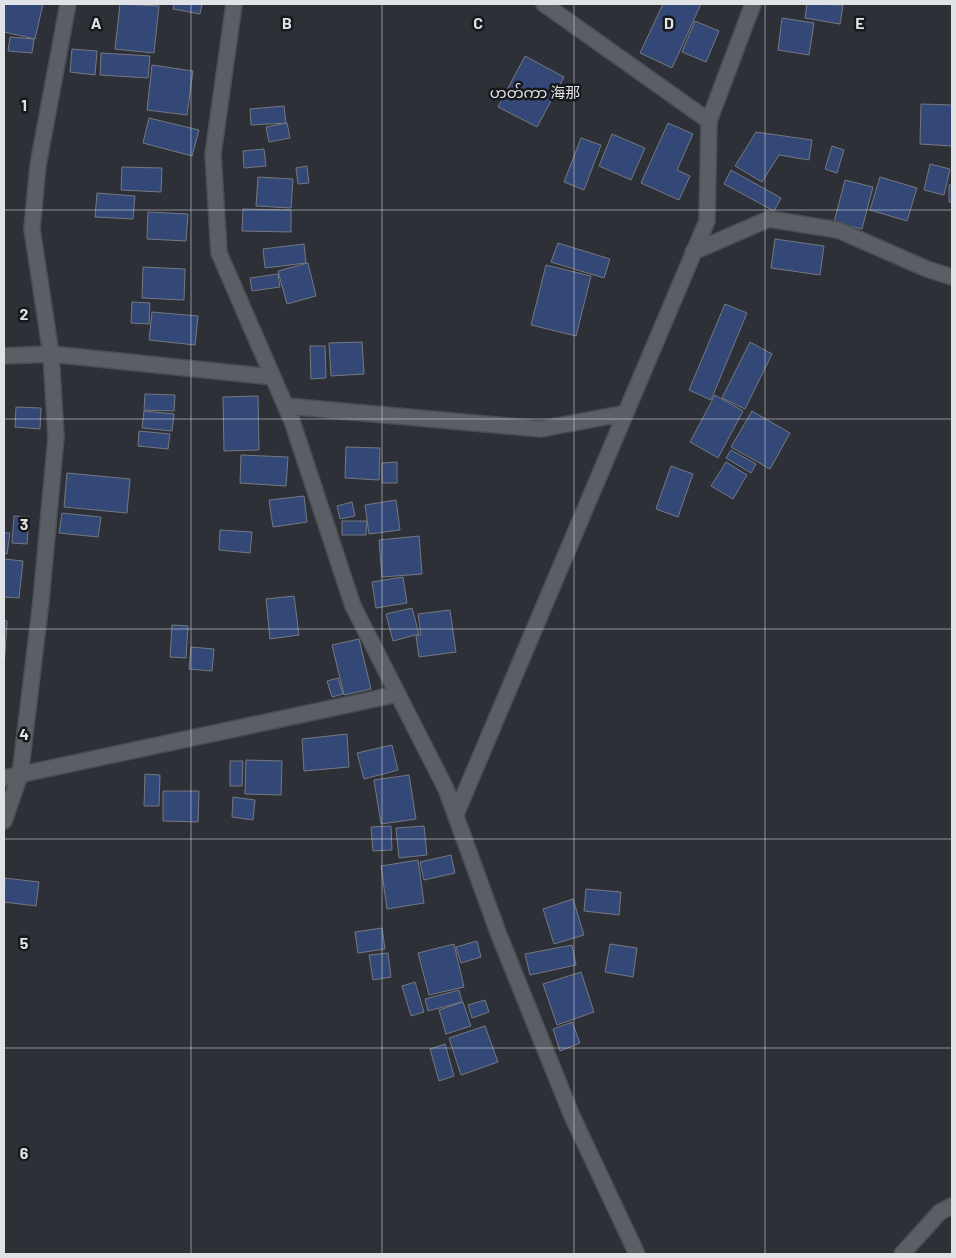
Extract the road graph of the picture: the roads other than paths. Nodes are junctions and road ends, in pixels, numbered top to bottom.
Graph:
1 (68, 4) edge
2 (234, 4) edge
3 (544, 4) edge
4 (753, 4) edge
5 (709, 121) junction
6 (693, 252) junction
7 (952, 277) edge
8 (51, 354) junction
9 (4, 356) edge
10 (273, 377) junction
11 (286, 406) junction
12 (626, 413) junction
13 (398, 694) junction
14 (20, 775) junction
15 (4, 778) edge
16 (456, 814) junction
17 (4, 821) edge
18 (952, 1206) edge
19 (637, 1254) edge
20 (902, 1254) edge

1 - 8 street
2 - 10 street
3 - 5 street
4 - 5 street
5 - 6 street
6 - 7 street
6 - 12 street
8 - 9 street
8 - 10 street
8 - 14 street
10 - 11 street
11 - 12 street
11 - 13 street
12 - 16 street
13 - 14 street
13 - 16 street
14 - 15 street
14 - 17 street
16 - 19 street
18 - 20 street

